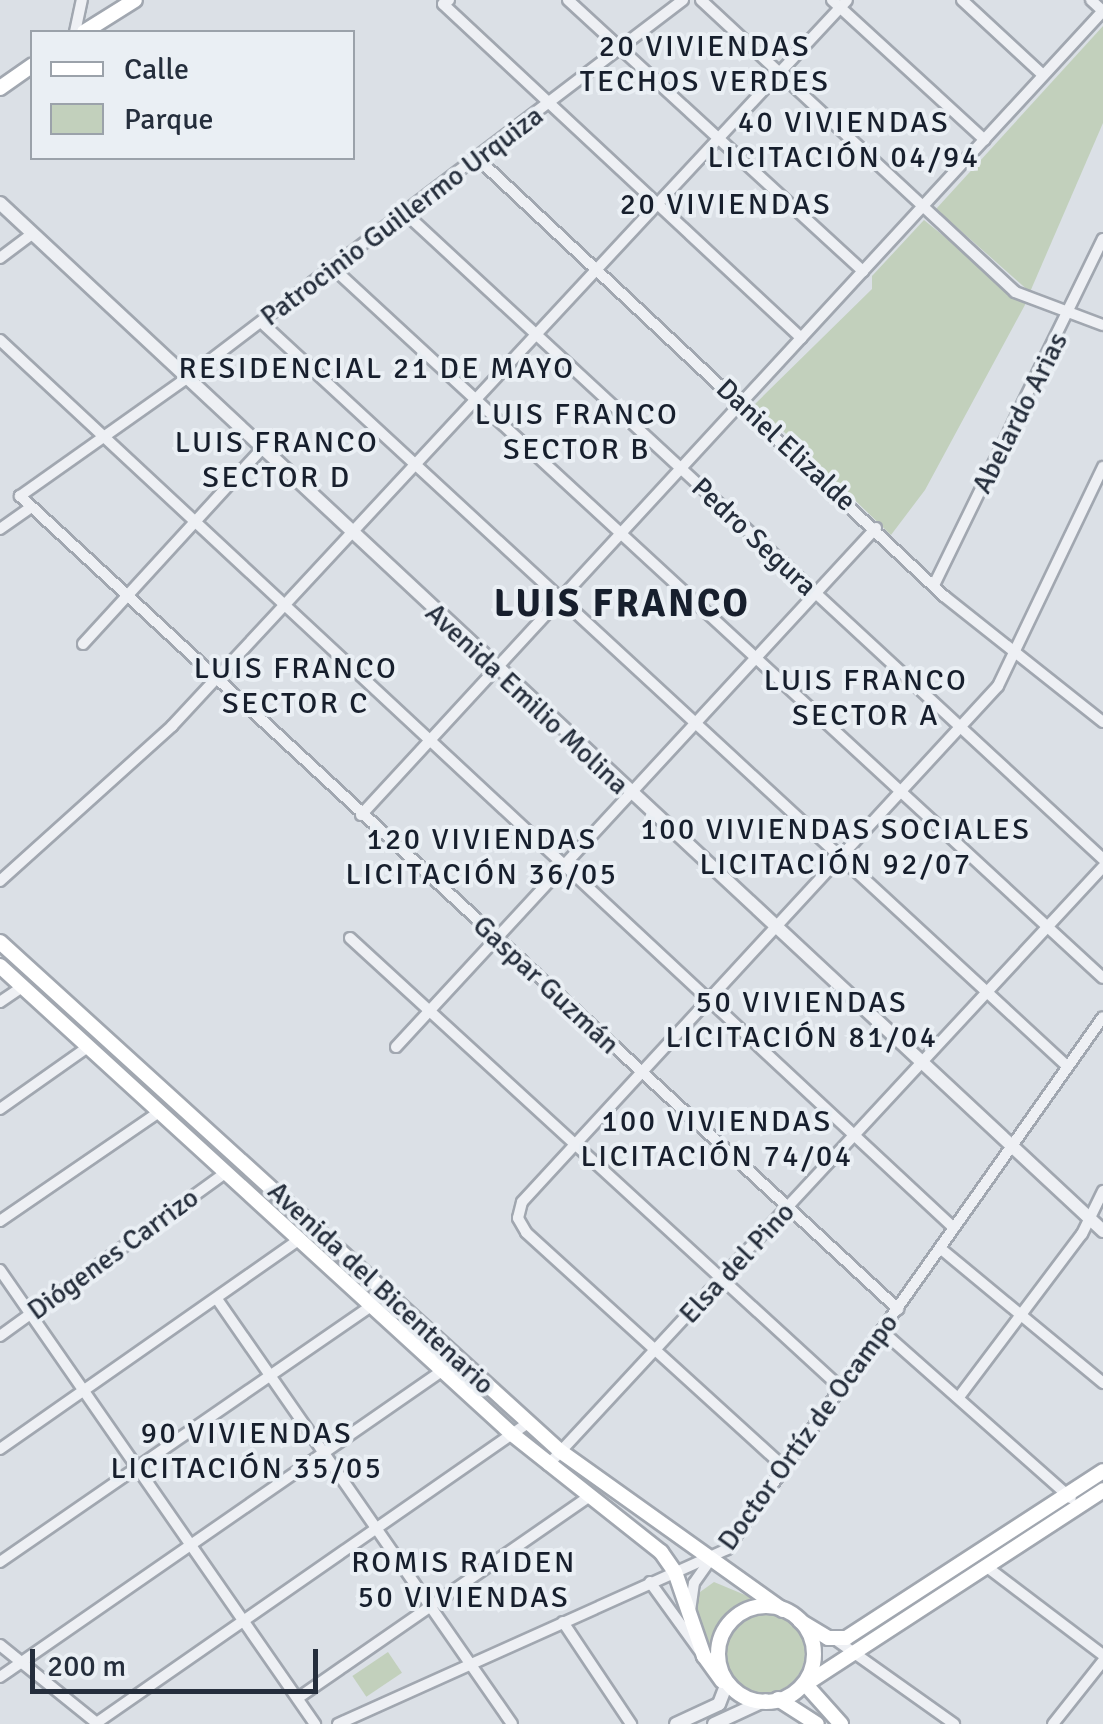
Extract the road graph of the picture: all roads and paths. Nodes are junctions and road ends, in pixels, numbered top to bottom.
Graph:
1 (82, 0) edge
2 (136, 0) edge
3 (568, 0) edge
4 (683, 0) edge
5 (701, 0) edge
6 (962, 0) edge
7 (1091, 0) edge
8 (446, 2) edge
9 (840, 3) edge
10 (1103, 11) edge
11 (75, 30) edge
12 (87, 30) edge
13 (622, 49) junction
14 (30, 67) edge
15 (779, 74) junction
16 (1043, 75) junction
17 (0, 88) edge
18 (550, 103) junction
19 (719, 139) junction
20 (985, 140) junction
21 (476, 157) junction
22 (0, 203) edge
23 (658, 204) junction
24 (924, 207) junction
25 (406, 214) junction
26 (32, 234) junction
27 (1103, 238) edge
28 (0, 258) edge
29 (334, 268) junction
30 (598, 270) junction
31 (863, 272) junction
32 (1070, 312) junction
33 (261, 322) junction
34 (1103, 324) edge
35 (538, 336) junction
36 (801, 338) junction
37 (0, 340) edge
38 (184, 380) junction
39 (477, 401) junction
40 (740, 403) junction
41 (100, 438) junction
42 (260, 451) junction
43 (416, 467) junction
44 (1103, 468) edge
45 (681, 469) junction
46 (20, 496) joint
47 (31, 507) junction
48 (193, 524) junction
49 (876, 528) junction
50 (0, 530) edge
51 (620, 536) junction
52 (352, 537) junction
53 (934, 586) junction
54 (815, 594) junction
55 (126, 597) junction
56 (561, 599) junction
57 (284, 609) junction
58 (83, 644) dead end
59 (756, 658) junction
60 (1016, 658) junction
61 (496, 670) junction
62 (216, 680) junction
63 (1103, 722) edge
64 (694, 724) junction
65 (962, 728) junction
66 (428, 743) junction
67 (902, 793) junction
68 (630, 794) junction
69 (361, 815) junction
70 (840, 859) junction
71 (1103, 859) edge
72 (562, 867) junction
73 (1103, 867) edge
74 (0, 881) edge
75 (1047, 928) junction
76 (776, 929) junction
77 (350, 938) dead end
78 (496, 938) junction
79 (0, 942) edge
80 (0, 966) edge
81 (1103, 978) edge
82 (22, 986) junction
83 (987, 993) junction
84 (709, 1001) junction
85 (0, 1002) edge
86 (429, 1011) junction
87 (1103, 1017) edge
88 (88, 1047) junction
89 (396, 1047) dead end
90 (922, 1063) junction
91 (1068, 1066) junction
92 (642, 1073) junction
93 (0, 1108) edge
94 (159, 1112) junction
95 (854, 1136) junction
96 (575, 1145) junction
97 (1011, 1145) junction
98 (226, 1173) junction
99 (1103, 1191) edge
100 (787, 1209) junction
101 (1088, 1217) junction
102 (0, 1221) edge
103 (954, 1228) junction
104 (1103, 1231) edge
105 (299, 1240) junction
106 (940, 1248) junction
107 (0, 1270) edge
108 (722, 1279) junction
109 (216, 1299) junction
110 (372, 1305) junction
111 (898, 1309) junction
112 (1023, 1312) junction
113 (31, 1314) junction
114 (882, 1331) junction
115 (0, 1336) edge
116 (656, 1350) junction
117 (442, 1371) junction
118 (270, 1376) junction
119 (1103, 1383) edge
120 (842, 1389) junction
121 (84, 1391) junction
122 (959, 1397) junction
123 (528, 1423) junction
124 (512, 1434) junction
125 (0, 1449) edge
126 (560, 1451) junction
127 (324, 1452) junction
128 (548, 1465) junction
129 (137, 1467) junction
130 (785, 1468) junction
131 (1103, 1471) edge
132 (1103, 1490) edge
133 (588, 1497) junction
134 (1074, 1500) junction
135 (377, 1528) junction
136 (190, 1544) junction
137 (0, 1562) edge
138 (709, 1562) junction
139 (988, 1566) junction
140 (675, 1572) junction
141 (650, 1582) junction
142 (432, 1605) junction
143 (783, 1610) junction
144 (690, 1613) junction
145 (244, 1620) junction
146 (800, 1620) junction
147 (563, 1622) junction
148 (835, 1640) junction
149 (0, 1644) edge
150 (861, 1653) junction
151 (704, 1656) junction
152 (1103, 1658) edge
153 (21, 1662) junction
154 (470, 1663) junction
155 (0, 1677) edge
156 (724, 1683) junction
157 (808, 1684) junction
158 (298, 1698) junction
159 (772, 1699) junction
160 (97, 1724) edge
161 (315, 1724) edge
162 (338, 1724) edge
163 (512, 1724) edge
164 (631, 1724) edge
165 (676, 1724) edge
166 (714, 1724) edge
167 (816, 1724) edge
168 (841, 1724) edge
169 (954, 1724) edge
170 (1053, 1724) edge

1 - 11 street
2 - 12 main road
3 - 13 street
4 - 13 street, Patrocinio Guillermo Urquiza
5 - 15 street
6 - 16 street
7 - 10 street
8 - 18 street
9 - 15 street
9 - 20 street
10 - 16 street
13 - 18 street, Patrocinio Guillermo Urquiza
13 - 19 street
14 - 17 main road
15 - 19 street
15 - 24 street
16 - 20 street
18 - 21 street, Patrocinio Guillermo Urquiza
18 - 23 street
19 - 23 street
19 - 31 street
20 - 24 street
21 - 25 street, Patrocinio Guillermo Urquiza
21 - 30 street, Daniel Elizalde
22 - 26 street, Avenida Emilio Molina
23 - 30 street
23 - 36 street
24 - 31 street
24 - 32 street
25 - 29 street, Patrocinio Guillermo Urquiza
25 - 35 street, Pedro Segura
26 - 28 street
26 - 38 street, Avenida Emilio Molina
27 - 32 street, Abelardo Arias
29 - 33 street, Patrocinio Guillermo Urquiza
29 - 39 street
30 - 35 street
30 - 40 street, Daniel Elizalde
31 - 36 street
32 - 34 street
32 - 53 street, Abelardo Arias
33 - 38 street, Patrocinio Guillermo Urquiza
33 - 43 street
35 - 39 street
35 - 45 street, Pedro Segura
36 - 40 street
37 - 41 street
38 - 41 street, Patrocinio Guillermo Urquiza
38 - 42 street, Avenida Emilio Molina
39 - 43 street
39 - 51 street
40 - 45 street
40 - 49 street, Daniel Elizalde
41 - 46 street, Patrocinio Guillermo Urquiza
41 - 48 street
42 - 48 street
42 - 52 street, Avenida Emilio Molina
43 - 52 street
43 - 56 street
44 - 60 street
45 - 51 street
45 - 54 street, Pedro Segura
46 - 47 street, Gaspar Guzmán
47 - 50 street
47 - 55 street, Gaspar Guzmán
48 - 55 street
48 - 57 street
49 - 53 street, Daniel Elizalde
49 - 54 street
51 - 56 street
51 - 59 street
52 - 57 street
52 - 61 street, Avenida Emilio Molina
53 - 60 street, Daniel Elizalde
54 - 59 street
54 - 65 street, Pedro Segura
55 - 58 street
55 - 62 street, Gaspar Guzmán
56 - 61 street
56 - 64 street
57 - 62 street
57 - 66 street
59 - 64 street
59 - 67 street
60 - 63 street, Daniel Elizalde
60 - 65 street
61 - 66 street
61 - 68 street, Avenida Emilio Molina
62 - 69 street, Gaspar Guzmán
62 - 74 street
64 - 68 street
64 - 70 street
65 - 67 street
65 - 71 street, Pedro Segura
66 - 69 street
66 - 72 street
67 - 70 street
67 - 75 street
68 - 72 street
68 - 76 street, Avenida Emilio Molina
69 - 78 street, Gaspar Guzmán
70 - 76 street
70 - 83 street
72 - 78 street
72 - 84 street
73 - 75 street, Elsa del Pino
75 - 81 street
75 - 83 street, Elsa del Pino
76 - 84 street
76 - 90 street, Avenida Emilio Molina
77 - 86 street
78 - 86 street
78 - 92 street, Gaspar Guzmán
79 - 123 main road, Avenida del Bicentenario
80 - 82 main road, Avenida del Bicentenario
82 - 85 street
82 - 88 main road, Avenida del Bicentenario
83 - 90 street, Elsa del Pino
83 - 91 street
84 - 92 street
84 - 95 street
86 - 89 street
86 - 96 street
87 - 91 street, Doctor Ortíz de Ocampo
88 - 93 street
88 - 94 main road, Avenida del Bicentenario
90 - 95 street, Elsa del Pino
90 - 97 street, Avenida Emilio Molina
91 - 97 street, Doctor Ortíz de Ocampo
92 - 96 street
92 - 100 street, Gaspar Guzmán
94 - 98 main road, Avenida del Bicentenario
94 - 102 street
95 - 100 street, Elsa del Pino
95 - 103 street
96 - 108 street
96 - 116 street
97 - 101 street, Avenida Emilio Molina
97 - 103 street, Doctor Ortíz de Ocampo
98 - 105 main road, Avenida del Bicentenario
98 - 113 street, Diógenes Carrizo
99 - 101 street
100 - 108 street, Elsa del Pino
100 - 111 street, Gaspar Guzmán
101 - 104 street, Avenida Emilio Molina
101 - 112 street
103 - 106 street, Doctor Ortíz de Ocampo
105 - 109 street
105 - 110 main road, Avenida del Bicentenario
106 - 111 street, Doctor Ortíz de Ocampo
106 - 112 street
107 - 113 street
108 - 116 street, Elsa del Pino
108 - 120 street
109 - 118 street
109 - 121 street
110 - 117 main road, Avenida del Bicentenario
110 - 118 street
111 - 114 street, Doctor Ortíz de Ocampo
112 - 119 street
112 - 122 street
113 - 115 street, Diógenes Carrizo
113 - 121 street
114 - 120 street, Doctor Ortíz de Ocampo
114 - 122 street
116 - 126 street, Elsa del Pino
116 - 130 street
117 - 124 main road, Avenida del Bicentenario
117 - 127 street
118 - 127 street
118 - 129 street
120 - 130 street, Doctor Ortíz de Ocampo
121 - 125 street
121 - 129 street
122 - 134 street
123 - 124 street
123 - 126 main road, Avenida del Bicentenario
124 - 128 main road, Avenida del Bicentenario
124 - 135 street
126 - 128 street, Elsa del Pino
126 - 138 main road, Avenida del Bicentenario
127 - 135 street
127 - 136 street
128 - 133 main road, Avenida del Bicentenario
129 - 136 street
129 - 137 street
130 - 138 street, Doctor Ortíz de Ocampo
131 - 134 main road
132 - 134 main road
133 - 140 main road, Avenida del Bicentenario
133 - 142 street
134 - 139 main road
134 - 148 main road
135 - 142 street
135 - 145 street
136 - 145 street
136 - 153 street
138 - 140 street, Doctor Ortíz de Ocampo
138 - 143 main road, Avenida del Bicentenario
138 - 144 street
139 - 150 main road
139 - 152 street
140 - 141 street, Doctor Ortíz de Ocampo
140 - 144 main road, Avenida del Bicentenario
141 - 147 street, Doctor Ortíz de Ocampo
141 - 151 street
142 - 154 street
142 - 158 street
143 - 146 main road
143 - 156 main road
144 - 151 main road, Avenida del Bicentenario
145 - 158 street
145 - 160 street
146 - 148 main road
146 - 157 main road
147 - 154 street, Doctor Ortíz de Ocampo
147 - 164 street
148 - 150 street
149 - 153 street
150 - 157 main road
150 - 169 street
151 - 156 main road, Avenida del Bicentenario
152 - 170 street
153 - 155 street
153 - 160 street
154 - 162 street, Doctor Ortíz de Ocampo
154 - 163 street
156 - 159 main road
156 - 165 street
157 - 159 main road
157 - 168 main road
158 - 161 street
159 - 166 street
159 - 167 main road

